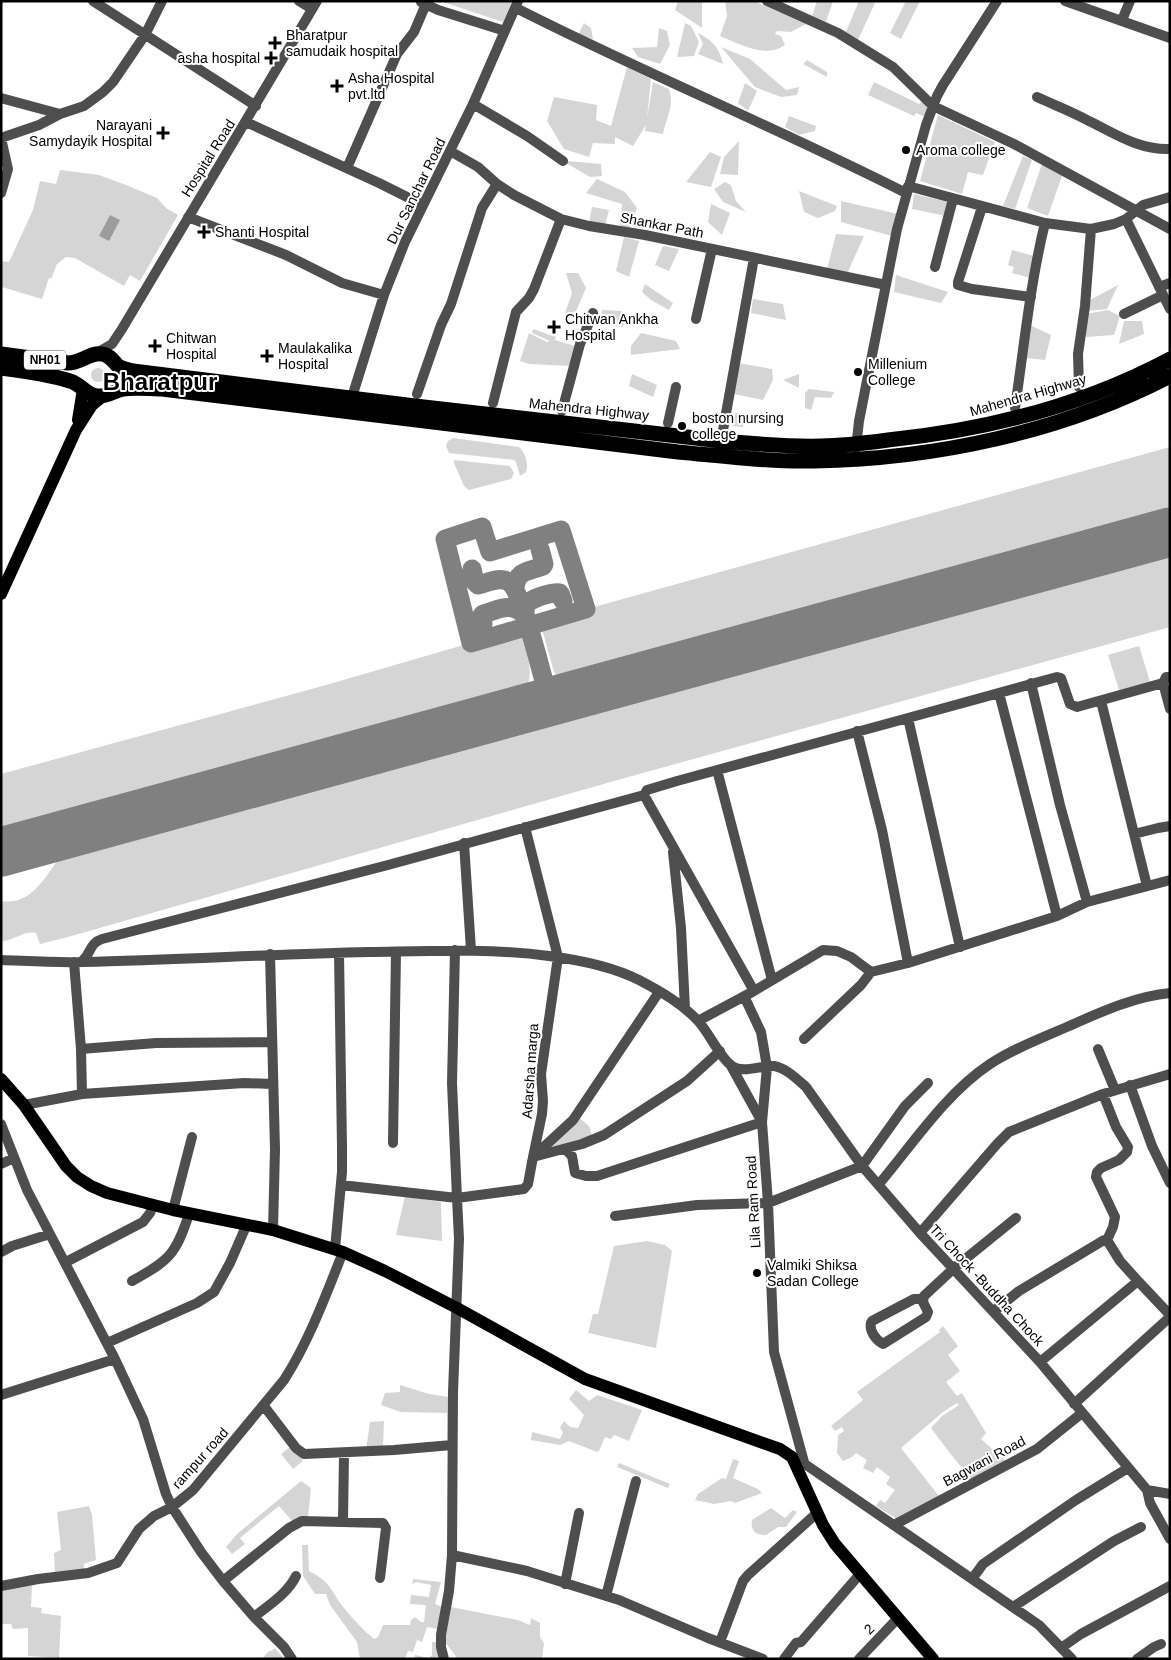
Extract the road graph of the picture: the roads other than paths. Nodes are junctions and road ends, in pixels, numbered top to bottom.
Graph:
1 (93, 1) edge
2 (162, 1) edge
3 (299, 1) edge
4 (767, 1) edge
5 (997, 1) edge
6 (1065, 1) edge
7 (1130, 1) edge
8 (424, 3) edge
9 (314, 5) edge
10 (517, 5) edge
11 (1122, 20) junction
12 (505, 31) junction
13 (145, 35) junction
14 (1170, 38) edge
15 (1037, 97) dead end
16 (1, 98) edge
17 (473, 104) junction
18 (256, 106) junction
19 (933, 106) junction
20 (60, 114) junction
21 (246, 122) junction
22 (1, 138) edge
23 (1170, 149) edge
24 (450, 151) junction
25 (563, 161) dead end
26 (347, 168) junction
27 (497, 184) junction
28 (907, 190) junction
29 (1, 193) edge
30 (1170, 197) edge
31 (953, 199) junction
32 (422, 205) junction
33 (982, 208) junction
34 (1135, 210) junction
35 (188, 217) junction
36 (561, 219) junction
37 (1126, 220) junction
38 (1045, 223) junction
39 (1091, 229) junction
40 (1170, 230) edge
41 (712, 250) junction
42 (754, 258) junction
43 (935, 267) dead end
44 (1170, 283) edge
45 (886, 285) junction
46 (1161, 291) junction
47 (384, 295) junction
48 (1031, 297) junction
49 (1170, 309) edge
50 (593, 313) dead end
51 (1124, 314) dead end
52 (696, 319) dead end
53 (122, 329) junction
54 (1, 354) edge
55 (91, 356) junction
56 (1170, 359) edge
57 (117, 364) junction
58 (1, 368) edge
59 (1170, 376) edge
60 (676, 386) dead end
61 (82, 387) junction
62 (1079, 388) dead end
63 (417, 394) dead end
64 (106, 395) junction
65 (352, 397) junction
66 (493, 403) dead end
67 (1015, 408) dead end
68 (562, 411) dead end
69 (668, 423) dead end
70 (76, 430) junction
71 (724, 430) dead end
72 (856, 451) junction
73 (1, 594) edge
74 (1166, 680) edge
75 (1031, 684) junction
76 (998, 693) junction
77 (1101, 701) junction
78 (1170, 709) edge
79 (908, 718) junction
80 (857, 732) junction
81 (717, 770) junction
82 (644, 795) junction
83 (1170, 826) edge
84 (524, 827) junction
85 (1134, 834) junction
86 (464, 844) junction
87 (672, 846) junction
88 (1170, 880) edge
89 (1147, 886) junction
90 (1087, 902) junction
91 (1057, 916) junction
92 (960, 947) junction
93 (455, 950) junction
94 (471, 950) junction
95 (396, 952) junction
96 (339, 953) junction
97 (270, 954) junction
98 (558, 957) junction
99 (1, 960) edge
100 (78, 962) junction
101 (908, 964) junction
102 (871, 972) junction
103 (772, 980) junction
104 (754, 991) junction
105 (659, 992) junction
106 (1170, 994) edge
107 (744, 996) junction
108 (685, 1009) junction
109 (698, 1021) junction
110 (804, 1039) dead end
111 (271, 1042) junction
112 (81, 1049) junction
113 (1098, 1049) dead end
114 (720, 1051) junction
115 (730, 1064) junction
116 (767, 1067) junction
117 (1170, 1074) edge
118 (1, 1079) edge
119 (928, 1083) dead end
120 (272, 1084) junction
121 (1130, 1086) junction
122 (1115, 1090) junction
123 (82, 1094) junction
124 (1103, 1094) junction
125 (24, 1105) junction
126 (762, 1122) junction
127 (1, 1124) edge
128 (192, 1137) dead end
129 (392, 1143) dead end
130 (565, 1149) junction
131 (533, 1157) junction
132 (14, 1158) junction
133 (1, 1164) edge
134 (862, 1166) junction
135 (1170, 1183) edge
136 (341, 1184) junction
137 (879, 1184) junction
138 (457, 1198) junction
139 (768, 1203) junction
140 (153, 1205) junction
141 (173, 1210) junction
142 (189, 1214) junction
143 (615, 1216) dead end
144 (1016, 1218) dead end
145 (247, 1224) junction
146 (273, 1230) junction
147 (920, 1233) junction
148 (50, 1234) junction
149 (1107, 1240) junction
150 (339, 1251) junction
151 (1, 1252) edge
152 (66, 1262) junction
153 (953, 1268) junction
154 (132, 1281) dead end
155 (1138, 1282) junction
156 (923, 1299) junction
157 (456, 1308) junction
158 (994, 1312) junction
159 (1170, 1316) edge
160 (107, 1343) junction
161 (115, 1359) junction
162 (1040, 1362) junction
163 (1, 1395) edge
164 (1074, 1404) junction
165 (264, 1406) junction
166 (1082, 1413) junction
167 (452, 1445) junction
168 (344, 1454) junction
169 (798, 1460) junction
170 (1128, 1468) junction
171 (636, 1481) dead end
172 (1146, 1490) junction
173 (1170, 1494) edge
174 (172, 1507) junction
175 (817, 1513) junction
176 (578, 1514) dead end
177 (343, 1521) junction
178 (894, 1524) junction
179 (1141, 1527) dead end
180 (1170, 1539) edge
181 (452, 1554) junction
182 (860, 1574) junction
183 (296, 1576) dead end
184 (380, 1578) dead end
185 (972, 1579) junction
186 (223, 1581) junction
187 (565, 1584) junction
188 (1, 1586) edge
189 (1170, 1586) edge
190 (606, 1596) junction
191 (1012, 1607) junction
192 (254, 1617) junction
193 (898, 1618) junction
194 (720, 1642) junction
195 (1161, 1644) dead end
196 (1061, 1648) junction
197 (292, 1659) edge
198 (444, 1659) edge
199 (763, 1659) edge
200 (784, 1659) edge
201 (858, 1659) edge
202 (933, 1659) edge
203 (1072, 1659) edge
204 (1137, 1659) edge

1 - 13 street
2 - 13 street
3 - 9 street
4 - 19 street
5 - 19 street
6 - 11 street
7 - 11 street
8 - 12 street
8 - 26 street
9 - 18 street, Hospital Road
10 - 12 street, Dur Sanchar Road
10 - 28 street
11 - 14 street
12 - 17 street, Dur Sanchar Road
13 - 18 street
13 - 20 street
15 - 23 street
16 - 20 street
17 - 24 street, Dur Sanchar Road
17 - 25 street
18 - 21 street, Hospital Road
19 - 28 street
19 - 34 street
20 - 22 street
21 - 26 street
21 - 35 street, Hospital Road
22 - 29 street
24 - 27 street, Shankar Path
24 - 32 street, Dur Sanchar Road
26 - 32 street
27 - 36 street, Shankar Path
27 - 63 street
28 - 31 street
28 - 45 street
30 - 34 street
31 - 33 street
31 - 43 street
32 - 47 street, Dur Sanchar Road
33 - 38 street
33 - 48 street
34 - 37 street
34 - 40 street
35 - 47 street
35 - 53 street, Hospital Road
36 - 41 street, Shankar Path
36 - 66 street
37 - 39 street
37 - 46 street
38 - 39 street
38 - 48 street
39 - 62 street
41 - 42 street, Shankar Path
41 - 52 street
42 - 45 street, Shankar Path
42 - 71 street
44 - 46 street
45 - 72 street
46 - 49 street
46 - 51 street
47 - 65 street, Dur Sanchar Road
48 - 67 street
50 - 68 street
53 - 55 street, Hospital Road
53 - 57 street, Hospital Road
54 - 55 highway, NH01
55 - 57 highway, Mahendra Highway
55 - 61 highway
56 - 72 highway, Mahendra Highway
57 - 64 highway
57 - 65 highway, Mahendra Highway
58 - 61 highway, NH01
59 - 72 highway, Mahendra Highway
60 - 69 street
61 - 64 highway, NH01
61 - 70 main road
64 - 70 main road
64 - 72 highway, Mahendra Highway
65 - 72 highway, Mahendra Highway
70 - 73 main road
74 - 77 street
74 - 78 street
75 - 76 street
75 - 77 street
75 - 90 street
76 - 79 street
76 - 91 street
77 - 85 street
79 - 80 street
79 - 92 street
80 - 81 street
80 - 101 street
81 - 82 street
81 - 103 street
82 - 84 street
82 - 87 street
83 - 85 street
84 - 86 street
84 - 98 street
85 - 89 street
86 - 94 street
86 - 100 street
87 - 104 street
87 - 108 street
88 - 89 street
89 - 90 street
90 - 91 street
91 - 92 street
92 - 101 street
93 - 94 street, Lila Ram Road
93 - 95 street, Lila Ram Road
93 - 138 street
94 - 98 street, Lila Ram Road
95 - 96 street, Lila Ram Road
95 - 129 street
96 - 97 street, Lila Ram Road
96 - 136 street, rampur road
97 - 100 street, Lila Ram Road
97 - 111 street
98 - 105 street, Lila Ram Road
98 - 131 street, Adarsha marga
99 - 100 street, Lila Ram Road
100 - 112 street
101 - 102 street
102 - 103 street
102 - 110 street
103 - 104 street
104 - 107 street
105 - 108 street, Lila Ram Road
105 - 131 street
106 - 137 street
107 - 109 street
107 - 116 street
108 - 109 street, Lila Ram Road
109 - 114 street, Lila Ram Road
111 - 112 street
111 - 120 street
112 - 123 street
113 - 122 street
114 - 115 street, Lila Ram Road
114 - 130 street
115 - 116 street
115 - 126 street, Lila Ram Road
116 - 126 street
116 - 134 street, Tri Chock -Buddha Chock
117 - 121 street
118 - 125 main road
119 - 134 street
120 - 123 street
120 - 146 street
121 - 122 street
121 - 135 street
122 - 124 street
123 - 125 street
124 - 147 street
124 - 149 street
125 - 140 main road
126 - 130 street
126 - 139 street, Lila Ram Road
127 - 132 street
128 - 141 street
130 - 131 street
131 - 138 street, Adarsha marga
132 - 133 street
132 - 148 street
134 - 137 street, Tri Chock -Buddha Chock
134 - 139 street
136 - 138 street
136 - 150 street, rampur road
137 - 147 street, Tri Chock -Buddha Chock
138 - 157 street
139 - 143 street
139 - 169 street, Lila Ram Road
140 - 141 main road
140 - 152 street
141 - 142 main road
142 - 145 main road
142 - 154 street
144 - 153 street
145 - 146 main road
145 - 160 street
146 - 150 main road
147 - 153 street, Tri Chock -Buddha Chock
148 - 151 street
148 - 152 street
149 - 155 street
149 - 158 street
150 - 157 main road
150 - 165 street, rampur road
152 - 160 street
153 - 156 street
153 - 158 street, Tri Chock -Buddha Chock
155 - 159 street
155 - 162 street
156 - 156 street
157 - 167 street
157 - 169 main road
158 - 162 street, Tri Chock -Buddha Chock
159 - 164 street
160 - 161 street
161 - 163 street
161 - 174 street
162 - 164 street, Tri Chock -Buddha Chock
164 - 166 street, Tri Chock -Buddha Chock
165 - 168 street
165 - 174 street, rampur road
166 - 170 street, Tri Chock -Buddha Chock
166 - 178 street, Bagwani Road
167 - 168 street
167 - 181 street
168 - 177 street
169 - 175 main road
169 - 178 street
170 - 172 street, Tri Chock -Buddha Chock
170 - 185 street
171 - 190 street
172 - 173 street
172 - 180 street, Tri Chock -Buddha Chock
174 - 186 street
174 - 188 street, rampur road
175 - 182 main road
175 - 194 street
176 - 187 street
177 - 184 street
177 - 186 street
178 - 185 street
179 - 191 street
181 - 187 street
181 - 198 street
182 - 193 main road
182 - 200 street
183 - 192 street
185 - 191 street
186 - 192 street
187 - 190 street
189 - 196 street
190 - 194 street
191 - 196 street
192 - 197 street
193 - 201 street, 2
193 - 202 main road
194 - 199 street
195 - 204 street
196 - 203 street

